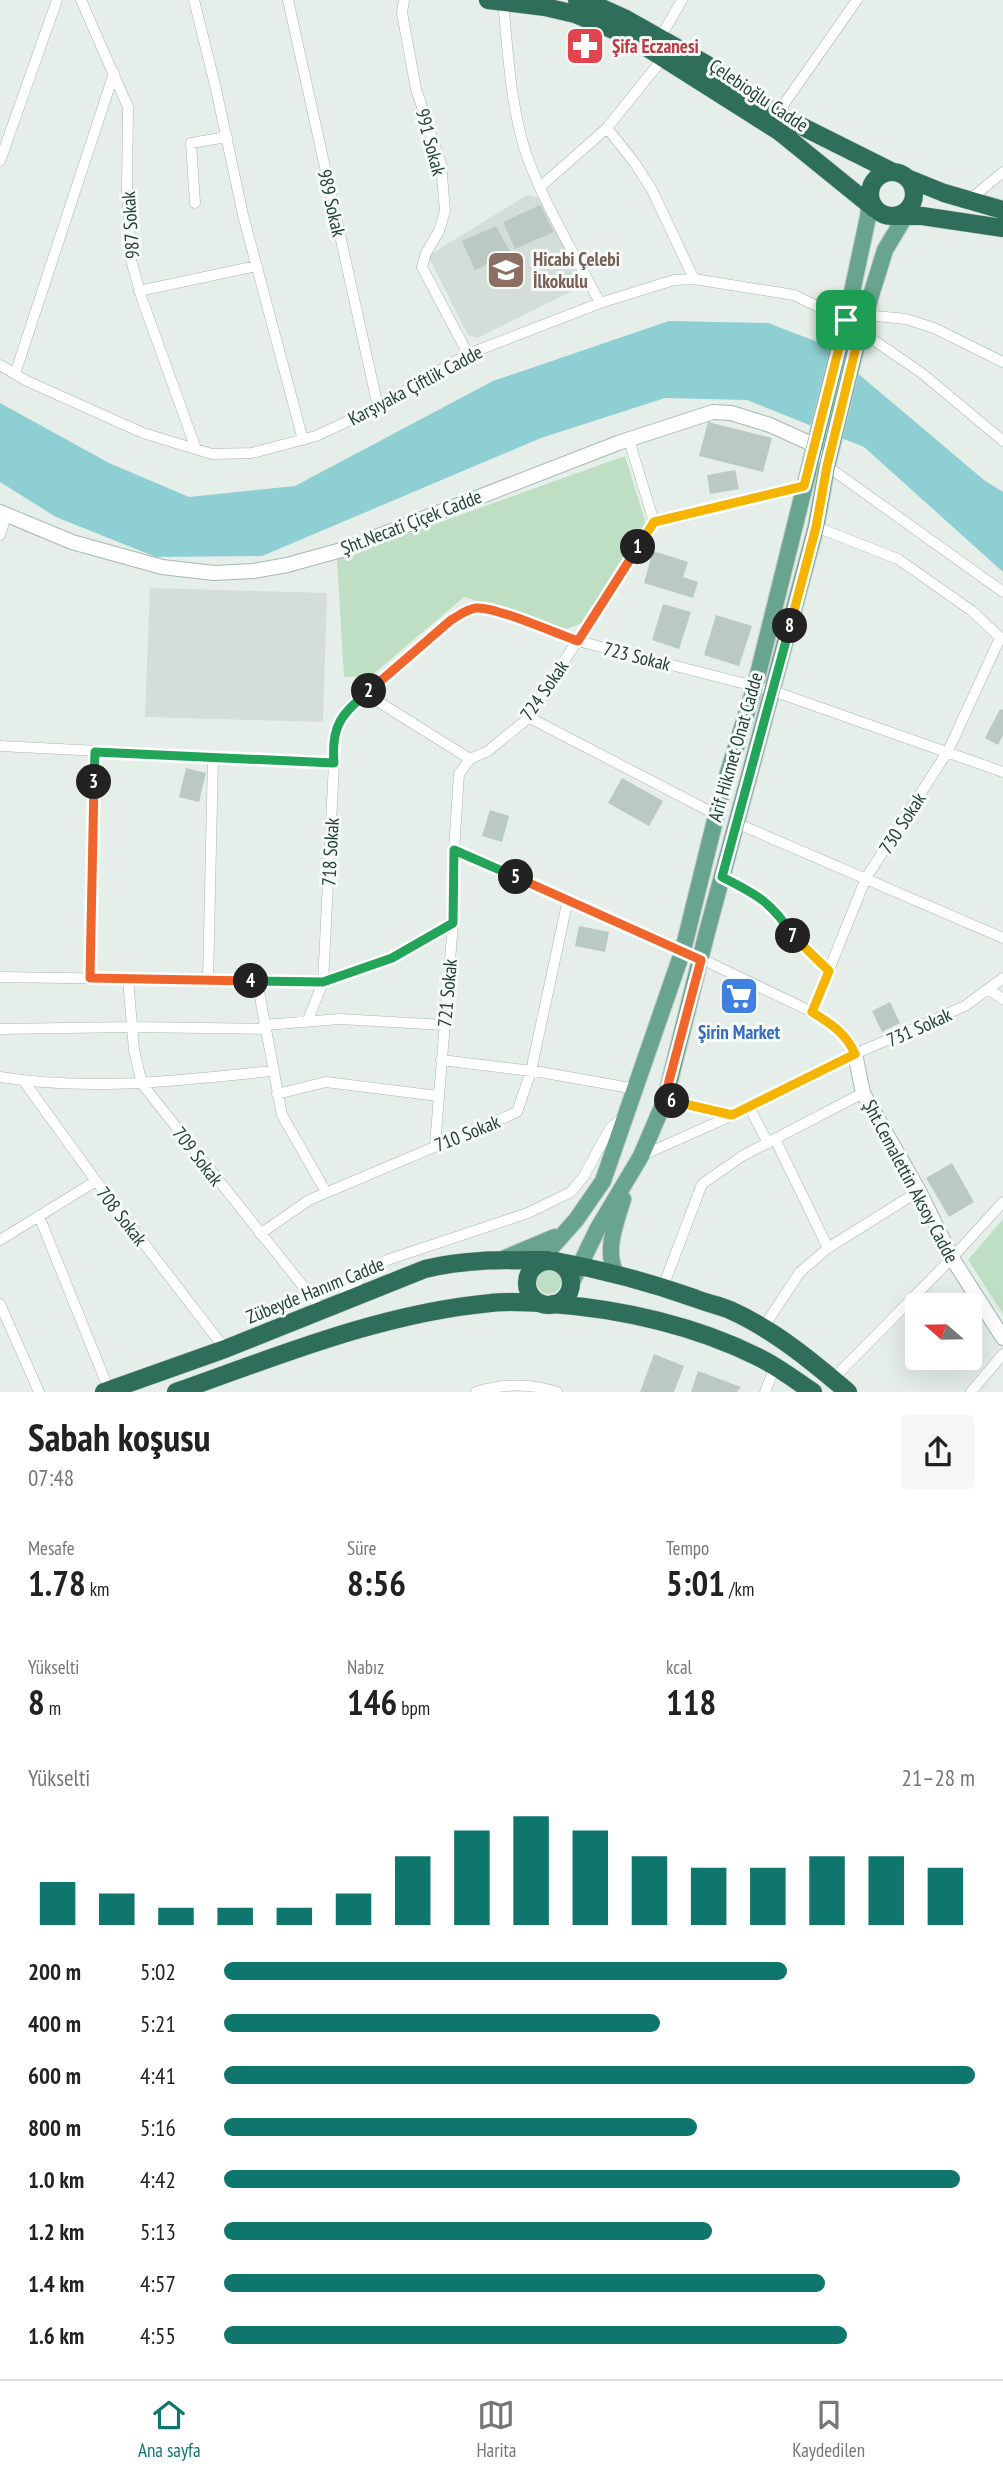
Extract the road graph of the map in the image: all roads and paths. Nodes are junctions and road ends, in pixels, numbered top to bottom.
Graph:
1 (57, 0) edge
2 (81, 0) edge
3 (194, 0) edge
4 (288, 0) edge
5 (404, 0) edge
6 (577, 0) edge
7 (682, 0) edge
8 (857, 0) edge
9 (496, 1) edge
10 (660, 38) junction
11 (664, 57) junction
12 (114, 74) junction
13 (777, 114) junction
14 (607, 128) junction
15 (226, 137) junction
16 (0, 161) edge
17 (1003, 172) edge
18 (900, 175) junction
19 (540, 187) junction
20 (969, 200) junction
21 (195, 203) dead end
22 (872, 203) junction
23 (1003, 210) edge
24 (903, 214) junction
25 (1003, 228) edge
26 (257, 266) junction
27 (694, 279) junction
28 (139, 291) junction
29 (600, 303) junction
30 (865, 315) junction
31 (846, 320) junction
32 (859, 338) junction
33 (468, 354) junction
34 (1003, 362) edge
35 (0, 365) edge
36 (15, 374) junction
37 (378, 407) junction
38 (815, 439) junction
39 (303, 440) junction
40 (629, 440) junction
41 (1003, 441) edge
42 (196, 449) junction
43 (827, 466) junction
44 (804, 486) junction
45 (3, 514) edge
46 (654, 522) junction
47 (816, 527) junction
48 (0, 535) edge
49 (1003, 592) edge
50 (1001, 639) edge
51 (578, 641) junction
52 (755, 686) junction
53 (773, 691) junction
54 (366, 694) junction
55 (528, 717) junction
56 (0, 746) edge
57 (948, 751) junction
58 (95, 752) junction
59 (213, 757) junction
60 (470, 759) junction
61 (334, 763) junction
62 (1003, 772) edge
63 (717, 814) junction
64 (736, 823) junction
65 (454, 850) junction
66 (722, 877) junction
67 (866, 878) junction
68 (568, 899) junction
69 (453, 923) junction
70 (1003, 938) edge
71 (683, 950) junction
72 (701, 960) junction
73 (829, 971) junction
74 (0, 977) edge
75 (90, 978) junction
76 (128, 978) junction
77 (1003, 978) edge
78 (208, 980) junction
79 (257, 981) junction
80 (323, 982) junction
81 (988, 989) junction
82 (1003, 999) edge
83 (812, 1012) junction
84 (308, 1020) junction
85 (444, 1025) junction
86 (132, 1027) junction
87 (265, 1027) junction
88 (0, 1029) edge
89 (855, 1054) junction
90 (440, 1060) junction
91 (272, 1071) junction
92 (530, 1071) junction
93 (0, 1077) edge
94 (23, 1080) junction
95 (142, 1084) junction
96 (636, 1089) junction
97 (863, 1093) junction
98 (277, 1094) junction
99 (438, 1096) junction
100 (664, 1100) junction
101 (749, 1107) junction
102 (627, 1115) junction
103 (732, 1115) junction
104 (771, 1141) junction
105 (435, 1146) junction
106 (641, 1156) junction
107 (629, 1177) junction
108 (96, 1181) junction
109 (919, 1191) junction
110 (326, 1192) junction
111 (1003, 1202) edge
112 (39, 1216) junction
113 (563, 1232) junction
114 (260, 1234) junction
115 (0, 1240) edge
116 (828, 1248) junction
117 (952, 1258) junction
118 (500, 1259) junction
119 (545, 1262) junction
120 (579, 1265) junction
121 (616, 1274) junction
122 (571, 1284) junction
123 (663, 1287) junction
124 (546, 1303) junction
125 (0, 1304) edge
126 (328, 1307) junction
127 (763, 1328) junction
128 (1003, 1338) edge
129 (225, 1349) junction
130 (1003, 1354) edge
131 (775, 1367) junction
132 (833, 1380) junction
133 (106, 1391) edge
134 (39, 1392) edge
135 (176, 1392) edge
136 (476, 1392) edge
137 (557, 1392) edge
138 (765, 1392) edge
139 (813, 1392) edge
140 (848, 1392) edge
141 (971, 1392) edge

1 - 16 street
2 - 12 street, 987 Sokak
3 - 15 street
4 - 37 street, 989 Sokak
5 - 33 street, 991 Sokak
6 - 10 highway, Çelebioğlu Cadde
7 - 10 street
8 - 13 street
9 - 11 highway, Çelebioğlu Cadde
9 - 19 street
10 - 13 highway, Çelebioğlu Cadde
11 - 14 street
11 - 22 highway, Çelebioğlu Cadde
12 - 28 street, 987 Sokak
12 - 36 street
13 - 18 highway, Çelebioğlu Cadde
14 - 19 street
14 - 27 street
15 - 21 street
15 - 26 street
17 - 20 street
18 - 20 highway, Çelebioğlu Cadde
18 - 22 highway
18 - 24 highway
19 - 29 street
20 - 23 highway, Çelebioğlu Cadde
22 - 24 highway
22 - 31 main road, Arif Hikmet Onat Cadde
24 - 25 highway
24 - 30 main road, Arif Hikmet Onat Cadde
26 - 28 street
26 - 39 street
27 - 29 street, Karşıyaka Çiftlik Cadde
27 - 31 street, Karşıyaka Çiftlik Cadde
28 - 42 street, 987 Sokak
29 - 33 street, Karşıyaka Çiftlik Cadde
30 - 32 main road, Arif Hikmet Onat Cadde
30 - 34 street
31 - 32 street, Karşıyaka Çiftlik Cadde
31 - 38 main road, Arif Hikmet Onat Cadde
32 - 41 street, Karşıyaka Çiftlik Cadde
32 - 43 main road, Arif Hikmet Onat Cadde
33 - 37 street, Karşıyaka Çiftlik Cadde
35 - 36 street, Karşıyaka Çiftlik Cadde
36 - 42 street, Karşıyaka Çiftlik Cadde
37 - 39 street, Karşıyaka Çiftlik Cadde
38 - 40 street, Şht.Necati Çiçek Cadde
38 - 43 street
38 - 44 main road, Arif Hikmet Onat Cadde
39 - 42 street, Karşıyaka Çiftlik Cadde
40 - 45 street, Şht.Necati Çiçek Cadde
40 - 46 street
43 - 47 main road, Arif Hikmet Onat Cadde
43 - 49 street
44 - 46 street
44 - 52 main road, Arif Hikmet Onat Cadde
45 - 48 street
46 - 51 street, 724 Sokak
47 - 50 street
47 - 53 main road, Arif Hikmet Onat Cadde
50 - 57 street, 730 Sokak
51 - 52 street, 723 Sokak
51 - 54 street, 723 Sokak
51 - 55 street, 724 Sokak
52 - 53 street, 723 Sokak
52 - 63 main road, Arif Hikmet Onat Cadde
53 - 57 street, 723 Sokak
53 - 64 main road, Arif Hikmet Onat Cadde
54 - 60 street
54 - 61 street, 718 Sokak
55 - 60 street, 724 Sokak
55 - 63 street
56 - 58 street
57 - 62 street, 723 Sokak
57 - 67 street, 730 Sokak
58 - 59 street
58 - 75 street
59 - 61 street
59 - 78 street
60 - 65 street, 721 Sokak
61 - 80 street, 718 Sokak
63 - 71 main road, Arif Hikmet Onat Cadde
64 - 66 main road, Arif Hikmet Onat Cadde
64 - 67 street
65 - 68 street
65 - 69 street, 721 Sokak
66 - 72 main road, Arif Hikmet Onat Cadde
66 - 73 street
67 - 70 street
67 - 73 street, 730 Sokak
68 - 71 street
68 - 92 street, 710 Sokak
69 - 80 street
69 - 85 street, 721 Sokak
71 - 72 street
71 - 96 main road, Arif Hikmet Onat Cadde
72 - 83 street
72 - 100 main road, Arif Hikmet Onat Cadde
73 - 83 street, 730 Sokak
74 - 75 street
75 - 76 street
76 - 78 street
76 - 86 street, 709 Sokak
77 - 81 street, 731 Sokak
78 - 79 street
79 - 80 street
79 - 87 street
80 - 84 street, 718 Sokak
81 - 82 street
81 - 89 street, 731 Sokak
83 - 89 street
84 - 85 street
84 - 87 street
85 - 90 street, 721 Sokak
86 - 87 street
86 - 88 street
86 - 95 street, 709 Sokak
87 - 91 street
89 - 97 street, Şht.Cemalettin Aksoy Cadde
89 - 101 street, 731 Sokak
90 - 92 street
90 - 99 street, 721 Sokak
91 - 95 street
91 - 98 street
92 - 96 street
92 - 105 street, 710 Sokak
93 - 94 street
94 - 95 street
94 - 108 street, 708 Sokak
95 - 114 street, 709 Sokak
96 - 102 main road, Arif Hikmet Onat Cadde
97 - 104 street
97 - 109 street, Şht.Cemalettin Aksoy Cadde
98 - 99 street
98 - 110 street
99 - 105 street, 721 Sokak
100 - 103 street
100 - 106 main road, Arif Hikmet Onat Cadde
101 - 103 street, 731 Sokak
101 - 104 street
102 - 113 main road, Arif Hikmet Onat Cadde
102 - 126 street
103 - 106 street, 731 Sokak
104 - 116 street
104 - 123 street
105 - 110 street, 710 Sokak
106 - 107 main road, Arif Hikmet Onat Cadde
107 - 120 main road, Arif Hikmet Onat Cadde
107 - 121 main road
108 - 112 street
108 - 129 street, 708 Sokak
109 - 116 street
109 - 117 street, Şht.Cemalettin Aksoy Cadde
110 - 114 street, 710 Sokak
111 - 117 street
112 - 115 street
112 - 133 street
113 - 118 main road
113 - 119 main road, Arif Hikmet Onat Cadde
114 - 126 street, 709 Sokak
116 - 127 street
117 - 128 street, Şht.Cemalettin Aksoy Cadde
117 - 132 street
118 - 119 highway, Zübeyde Hanım Cadde
118 - 126 highway, Zübeyde Hanım Cadde
119 - 120 highway, Zübeyde Hanım Cadde
119 - 122 highway
119 - 124 highway
120 - 121 highway, Zübeyde Hanım Cadde
120 - 122 main road, Arif Hikmet Onat Cadde
121 - 123 highway, Zübeyde Hanım Cadde
122 - 124 highway
123 - 127 highway, Zübeyde Hanım Cadde
124 - 131 highway
124 - 135 highway
125 - 134 street
126 - 129 highway, Zübeyde Hanım Cadde
127 - 132 highway, Zübeyde Hanım Cadde
129 - 133 highway, Zübeyde Hanım Cadde
130 - 141 street
131 - 138 street
131 - 139 highway
132 - 140 highway, Zübeyde Hanım Cadde
136 - 137 street

